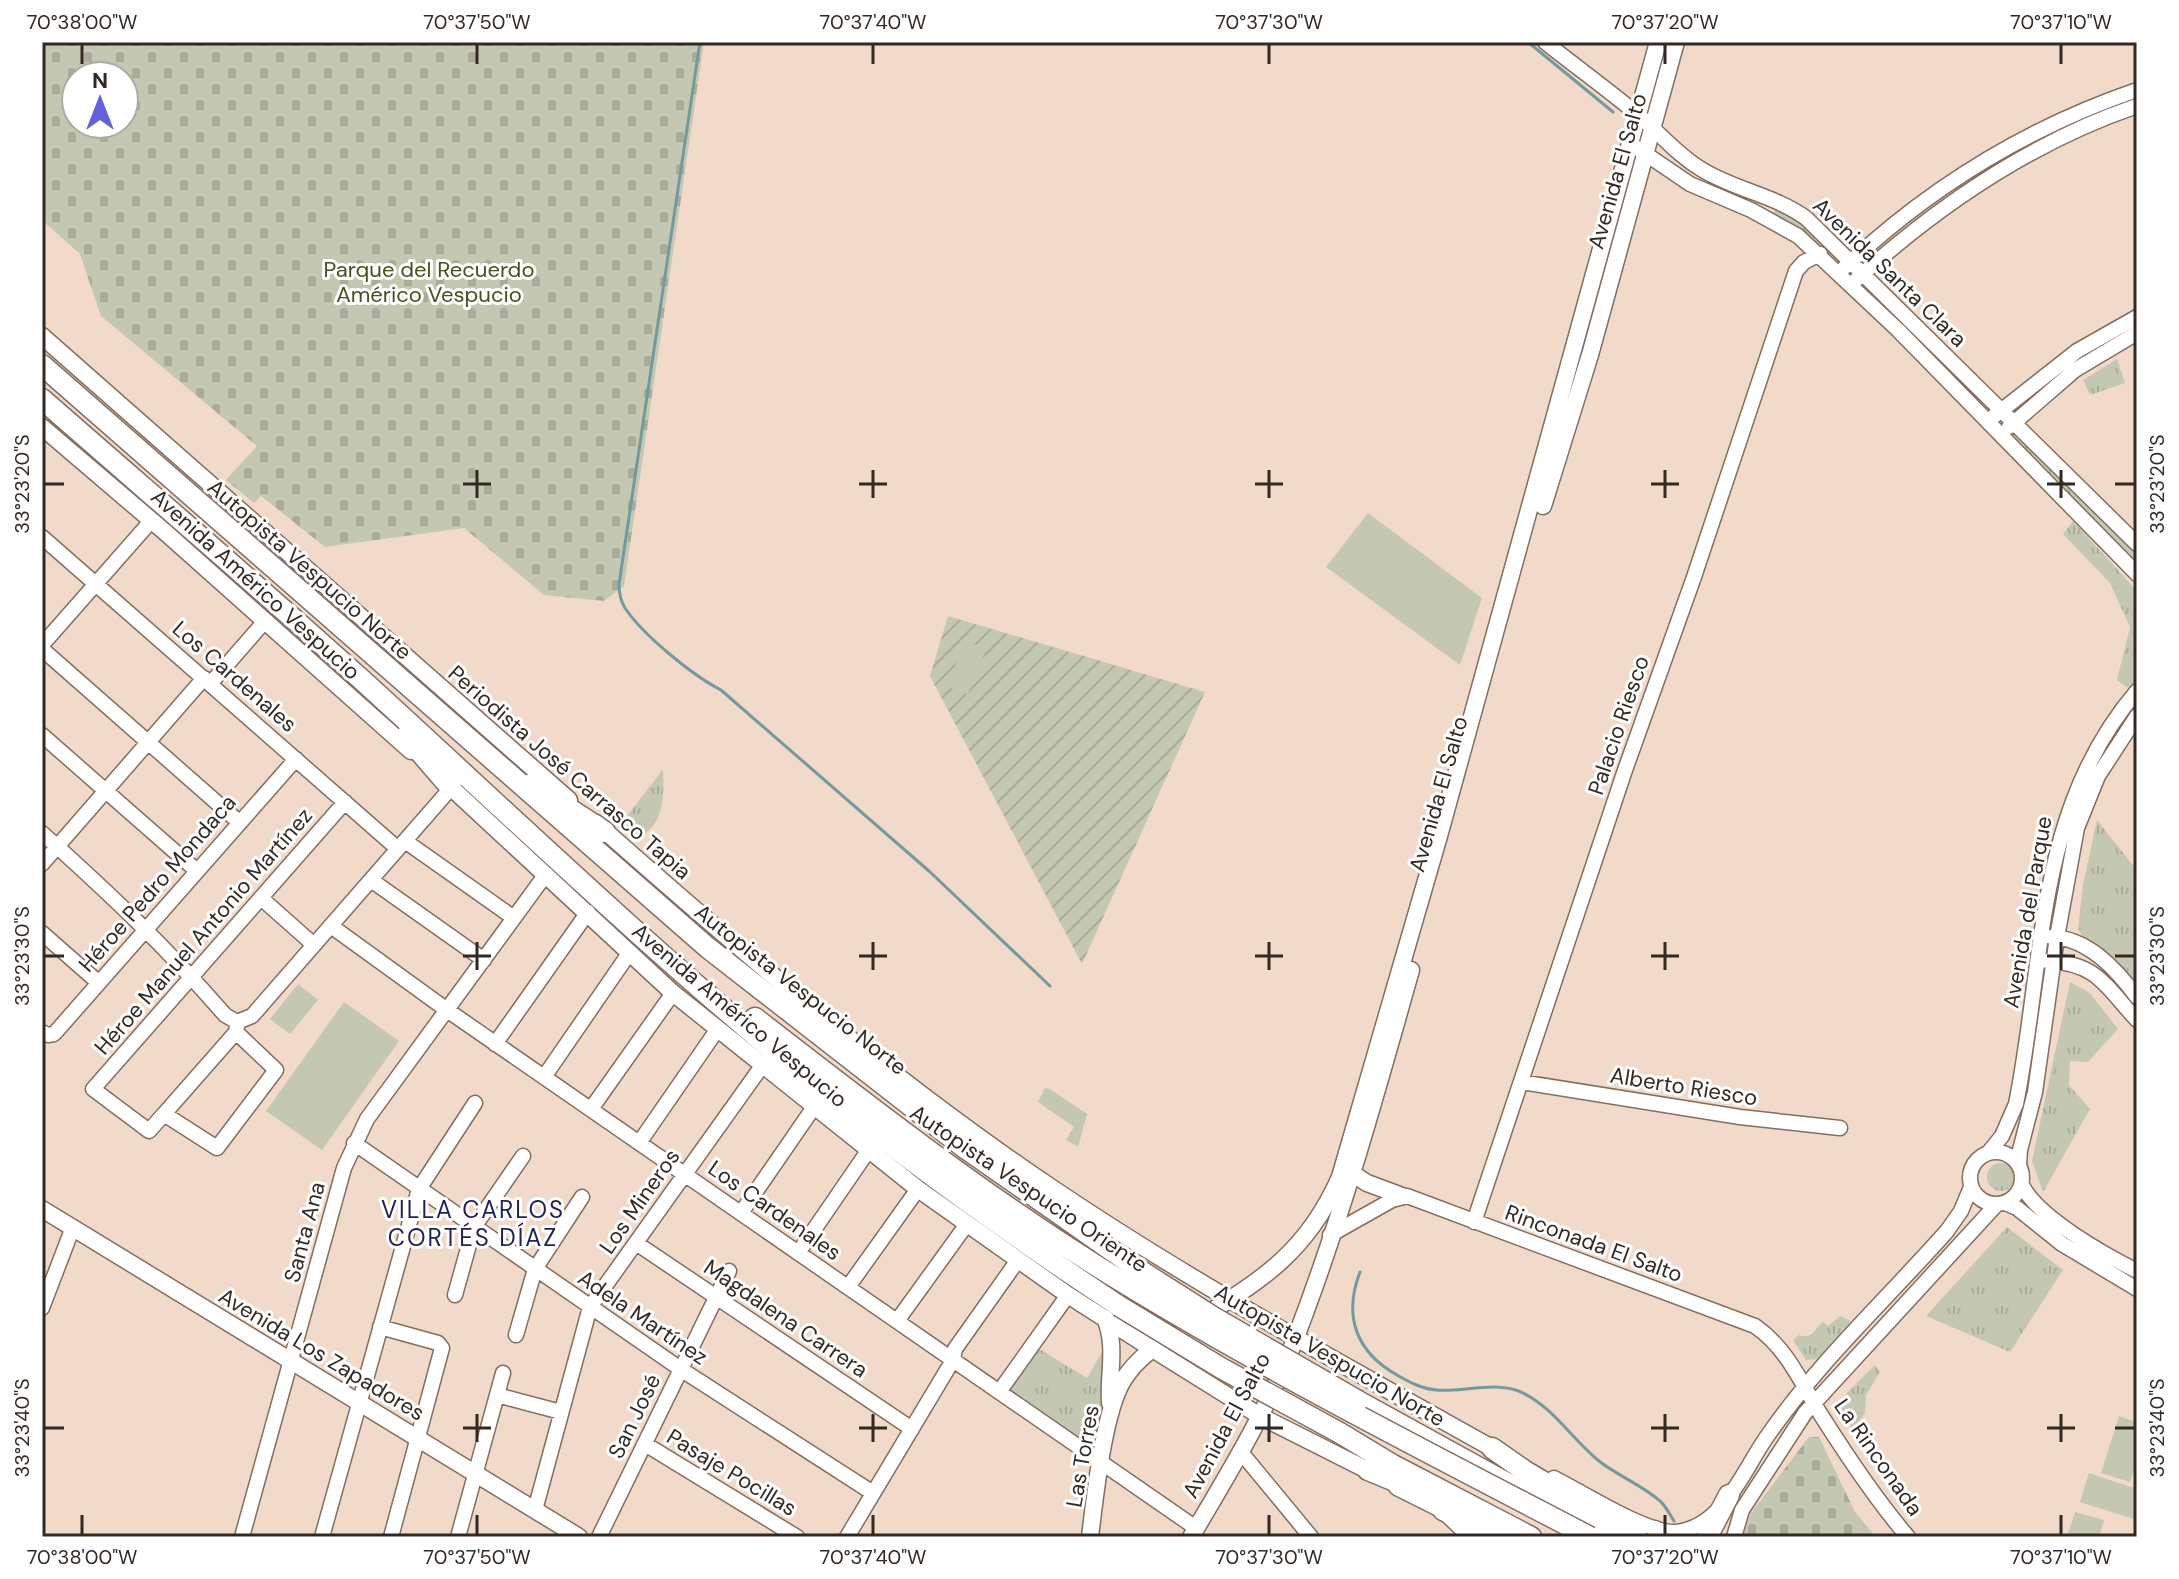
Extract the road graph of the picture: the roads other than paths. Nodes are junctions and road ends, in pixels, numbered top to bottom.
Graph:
1 (1545, 42) edge
2 (1658, 42) edge
3 (1676, 42) edge
4 (2137, 90) edge
5 (2137, 106) edge
6 (1640, 116) junction
7 (1652, 130) junction
8 (1638, 148) junction
9 (1992, 155) junction
10 (1977, 164) junction
11 (2001, 169) junction
12 (1987, 177) junction
13 (1820, 254) junction
14 (1851, 261) junction
15 (1839, 272) junction
16 (1863, 274) junction
17 (1851, 285) junction
18 (2137, 317) edge
19 (2137, 333) edge
20 (42, 336) edge
21 (42, 365) edge
22 (42, 399) edge
23 (2001, 411) junction
24 (1987, 422) junction
25 (2013, 422) junction
26 (42, 427) edge
27 (2000, 435) junction
28 (152, 520) junction
29 (42, 537) edge
30 (2137, 544) edge
31 (2137, 574) edge
32 (96, 584) junction
33 (265, 621) junction
34 (42, 647) edge
35 (359, 677) junction
36 (207, 681) junction
37 (2137, 691) edge
38 (2137, 716) edge
39 (42, 735) edge
40 (148, 742) junction
41 (483, 752) junction
42 (296, 759) junction
43 (451, 788) junction
44 (106, 791) junction
45 (345, 802) junction
46 (240, 823) junction
47 (605, 832) junction
48 (42, 833) edge
49 (402, 845) junction
50 (57, 847) junction
51 (42, 864) edge
52 (197, 871) junction
53 (546, 874) junction
54 (371, 880) junction
55 (261, 898) junction
56 (588, 912) junction
57 (514, 918) junction
58 (331, 926) junction
59 (147, 928) junction
60 (636, 929) junction
61 (42, 933) edge
62 (2049, 937) junction
63 (314, 945) junction
64 (630, 952) junction
65 (484, 960) junction
66 (2046, 961) junction
67 (192, 977) junction
68 (99, 983) junction
69 (673, 993) junction
70 (2137, 997) edge
71 (447, 1010) junction
72 (2137, 1020) edge
73 (236, 1027) junction
74 (717, 1030) junction
75 (46, 1034) edge
76 (495, 1044) junction
77 (762, 1066) junction
78 (544, 1077) junction
79 (1521, 1082) junction
80 (475, 1103) dead end
81 (814, 1107) junction
82 (591, 1109) junction
83 (164, 1114) junction
84 (1840, 1128) dead end
85 (354, 1143) junction
86 (639, 1143) junction
87 (868, 1151) junction
88 (1989, 1152) junction
89 (523, 1156) dead end
90 (2019, 1165) junction
91 (685, 1174) junction
92 (1353, 1174) junction
93 (2022, 1185) junction
94 (1971, 1187) junction
95 (419, 1189) junction
96 (918, 1189) junction
97 (1402, 1196) junction
98 (582, 1197) dead end
99 (2001, 1204) junction
100 (42, 1209) edge
101 (741, 1213) junction
102 (1474, 1222) junction
103 (967, 1224) junction
104 (73, 1227) junction
105 (474, 1227) junction
106 (1330, 1235) junction
107 (636, 1243) junction
108 (1146, 1248) junction
109 (798, 1253) junction
110 (1018, 1260) junction
111 (1276, 1268) junction
112 (535, 1269) junction
113 (729, 1271) dead end
114 (2137, 1271) edge
115 (1135, 1278) junction
116 (848, 1287) junction
117 (2137, 1289) edge
118 (455, 1295) dead end
119 (1068, 1295) junction
120 (716, 1297) junction
121 (1231, 1299) junction
122 (590, 1307) junction
123 (42, 1308) edge
124 (1112, 1312) junction
125 (897, 1321) junction
126 (380, 1327) junction
127 (1183, 1329) junction
128 (516, 1335) dead end
129 (1295, 1338) junction
130 (1152, 1349) junction
131 (953, 1360) junction
132 (292, 1362) junction
133 (1176, 1363) junction
134 (682, 1370) junction
135 (1357, 1372) junction
136 (503, 1373) dead end
137 (1804, 1384) junction
138 (999, 1392) junction
139 (497, 1395) junction
140 (359, 1403) junction
141 (1814, 1403) junction
142 (561, 1412) junction
143 (1111, 1412) junction
144 (1260, 1416) junction
145 (912, 1429) junction
146 (418, 1439) junction
147 (645, 1444) junction
148 (1314, 1444) junction
149 (1492, 1448) joint
150 (1240, 1451) junction
151 (1101, 1462) junction
152 (1368, 1470) junction
153 (475, 1474) junction
154 (873, 1493) junction
155 (1737, 1500) junction
156 (535, 1510) junction
157 (1443, 1510) joint
158 (1708, 1527) edge
159 (1468, 1529) edge
160 (1194, 1532) edge
161 (1651, 1534) edge
162 (242, 1537) edge
163 (322, 1537) edge
164 (391, 1537) edge
165 (458, 1537) edge
166 (579, 1537) edge
167 (599, 1537) edge
168 (797, 1537) edge
169 (847, 1537) edge
170 (1090, 1537) edge
171 (1311, 1537) edge
172 (1500, 1537) edge
173 (1530, 1537) edge
174 (1590, 1537) edge
175 (1612, 1537) edge
176 (1691, 1537) edge
177 (1734, 1537) edge
178 (1908, 1537) edge

1 - 6 street, Avenida Santa Clara
2 - 6 main road, Avenida El Salto
3 - 7 main road, Avenida El Salto
4 - 9 street
5 - 11 street
6 - 7 street, Avenida Santa Clara
6 - 8 main road, Avenida El Salto
7 - 8 main road, Avenida El Salto
7 - 14 street, Avenida Santa Clara
8 - 13 street, Avenida Santa Clara
8 - 92 main road, Avenida El Salto
8 - 111 main road, Avenida El Salto
9 - 10 street
9 - 11 street
10 - 12 street
10 - 14 street
11 - 12 street
12 - 16 street
13 - 15 street, Avenida Santa Clara
13 - 79 street, Palacio Riesco
14 - 15 street
14 - 16 street, Avenida Santa Clara
15 - 17 street, Avenida Santa Clara
16 - 17 street
16 - 23 street, Avenida Santa Clara
17 - 24 street, Avenida Santa Clara
18 - 23 street
19 - 25 street
20 - 47 main road, Periodista José Carrasco Tapia
21 - 41 highway, Autopista Vespucio Norte
22 - 35 highway
23 - 24 street
23 - 25 street, Avenida Santa Clara
24 - 27 street, Avenida Santa Clara
25 - 27 street
25 - 30 street, Avenida Santa Clara
26 - 28 main road, Avenida Américo Vespucio
27 - 31 street, Avenida Santa Clara
28 - 32 street
28 - 33 main road, Avenida Américo Vespucio
29 - 32 street, Los Cardenales
32 - 34 street
32 - 36 street, Los Cardenales
33 - 36 street
33 - 43 main road, Avenida Américo Vespucio
34 - 40 street
35 - 43 highway
35 - 60 highway
36 - 40 street
36 - 42 street, Los Cardenales
37 - 62 street, Avenida del Parque
38 - 62 street, Avenida del Parque
39 - 44 street
40 - 44 street
40 - 46 street
41 - 47 highway
41 - 115 highway, Autopista Vespucio Norte
42 - 45 street, Los Cardenales
42 - 46 street, Héroe Pedro Mondaca
43 - 49 street
43 - 53 main road, Avenida Américo Vespucio
44 - 50 street
44 - 52 street
45 - 49 street, Los Cardenales
45 - 55 street, Héroe Manuel Antonio Martínez
46 - 52 street, Héroe Pedro Mondaca
47 - 108 main road, Periodista José Carrasco Tapia
48 - 50 street
49 - 54 street
49 - 57 street, Los Cardenales
50 - 51 street
50 - 59 street
52 - 59 street, Héroe Pedro Mondaca
53 - 56 main road, Avenida Américo Vespucio
53 - 57 street, Santa Ana
54 - 58 street
54 - 65 street
55 - 63 street
55 - 67 street, Héroe Manuel Antonio Martínez
56 - 64 main road, Avenida Américo Vespucio
56 - 76 street
57 - 65 street, Santa Ana
58 - 63 street
58 - 71 street, Los Cardenales
59 - 67 street
59 - 68 street, Héroe Pedro Mondaca
60 - 115 highway, Autopista Vespucio Oriente
60 - 124 highway
61 - 68 street
62 - 66 street, Avenida del Parque
62 - 70 street
63 - 73 street
64 - 69 main road, Avenida Américo Vespucio
64 - 78 street
65 - 71 street, Santa Ana
66 - 72 street
66 - 88 street, Avenida del Parque
66 - 90 street, Avenida del Parque
67 - 73 street
67 - 83 street, Héroe Manuel Antonio Martínez
68 - 75 street, Héroe Pedro Mondaca
69 - 74 main road, Avenida Américo Vespucio
69 - 82 street
71 - 76 street, Los Cardenales
71 - 85 street, Santa Ana
73 - 83 street
73 - 83 street
74 - 77 main road, Avenida Américo Vespucio
74 - 86 street
76 - 78 street, Los Cardenales
77 - 81 main road, Avenida Américo Vespucio
77 - 91 street, Los Mineros
78 - 82 street, Los Cardenales
79 - 84 street, Alberto Riesco
79 - 102 street, Palacio Riesco
80 - 95 street
81 - 87 main road, Avenida Américo Vespucio
81 - 101 street
82 - 86 street, Los Cardenales
85 - 95 street, Adela Martínez
85 - 132 street, Santa Ana
86 - 91 street, Los Cardenales
87 - 96 main road, Avenida Américo Vespucio
87 - 109 street
88 - 90 street
88 - 94 street
89 - 105 street
90 - 93 street
91 - 101 street, Los Cardenales
91 - 107 street, Los Mineros
92 - 97 main road
92 - 106 main road, Avenida El Salto
93 - 99 street
93 - 114 street
94 - 99 street
94 - 137 street
95 - 105 street, Adela Martínez
95 - 126 street
96 - 103 main road, Avenida Américo Vespucio
96 - 116 street
97 - 102 street, Rinconada El Salto
97 - 106 street
98 - 112 street
99 - 117 street
99 - 141 street
100 - 104 main road, Avenida Los Zapadores
101 - 109 street, Los Cardenales
102 - 137 street, Rinconada El Salto
103 - 110 main road, Avenida Américo Vespucio
103 - 125 street
104 - 123 street
104 - 132 main road, Avenida Los Zapadores
105 - 112 street, Adela Martínez
105 - 118 street
106 - 111 main road
106 - 129 main road, Avenida El Salto
107 - 120 street, Magdalena Carrera
107 - 122 street, Los Mineros
108 - 121 main road, Periodista José Carrasco Tapia
108 - 124 main road
109 - 116 street, Los Cardenales
110 - 119 main road, Avenida Américo Vespucio
110 - 131 street
111 - 121 main road, Avenida El Salto
112 - 122 street, Adela Martínez
112 - 128 street
113 - 120 street, San José
115 - 174 highway, Autopista Vespucio Oriente, bridge
115 - 175 highway, Autopista Vespucio Norte, bridge
116 - 125 street, Los Cardenales
119 - 124 main road, Avenida Américo Vespucio
119 - 138 street
120 - 134 street, San José
120 - 145 street, Magdalena Carrera
121 - 127 main road, Avenida El Salto
121 - 129 main road, Periodista José Carrasco Tapia
122 - 134 street, Adela Martínez
122 - 142 street, Los Mineros
124 - 130 main road, Avenida Américo Vespucio
124 - 143 main road
124 - 173 highway, bridge
125 - 131 street, Los Cardenales
126 - 140 street
126 - 146 street
127 - 130 main road, Avenida El Salto
127 - 133 main road
129 - 135 main road
129 - 144 main road, Avenida El Salto
130 - 133 main road, Avenida Américo Vespucio
130 - 143 main road, Las Torres
131 - 138 street, Los Cardenales
131 - 145 street
132 - 140 main road, Avenida Los Zapadores
132 - 162 street, Santa Ana
133 - 144 main road, Avenida Américo Vespucio
134 - 147 street, San José
134 - 154 street, Adela Martínez
135 - 148 main road
135 - 149 main road
136 - 139 street
137 - 141 street, Rinconada El Salto
137 - 155 street
138 - 151 street, Los Cardenales
139 - 142 street
139 - 153 street
140 - 146 main road, Avenida Los Zapadores
140 - 163 street
141 - 155 street
141 - 178 street, La Rinconada
142 - 156 street, Los Mineros
143 - 151 main road, Las Torres
144 - 148 main road, Avenida Américo Vespucio
144 - 150 main road, Avenida El Salto
145 - 154 street
146 - 153 main road, Avenida Los Zapadores
146 - 164 street
147 - 167 street, San José
147 - 168 street, Pasaje Pocillas
148 - 152 main road, Avenida Américo Vespucio
149 - 161 highway
150 - 160 main road, Avenida El Salto
150 - 171 street
151 - 160 street, Los Cardenales
151 - 170 main road, Las Torres
152 - 157 main road, Avenida Américo Vespucio
152 - 173 highway
153 - 156 main road, Avenida Los Zapadores
153 - 165 street
154 - 169 street
155 - 158 highway
155 - 177 street
156 - 166 main road, Avenida Los Zapadores
157 - 159 highway
158 - 161 street
158 - 176 highway
159 - 172 highway

